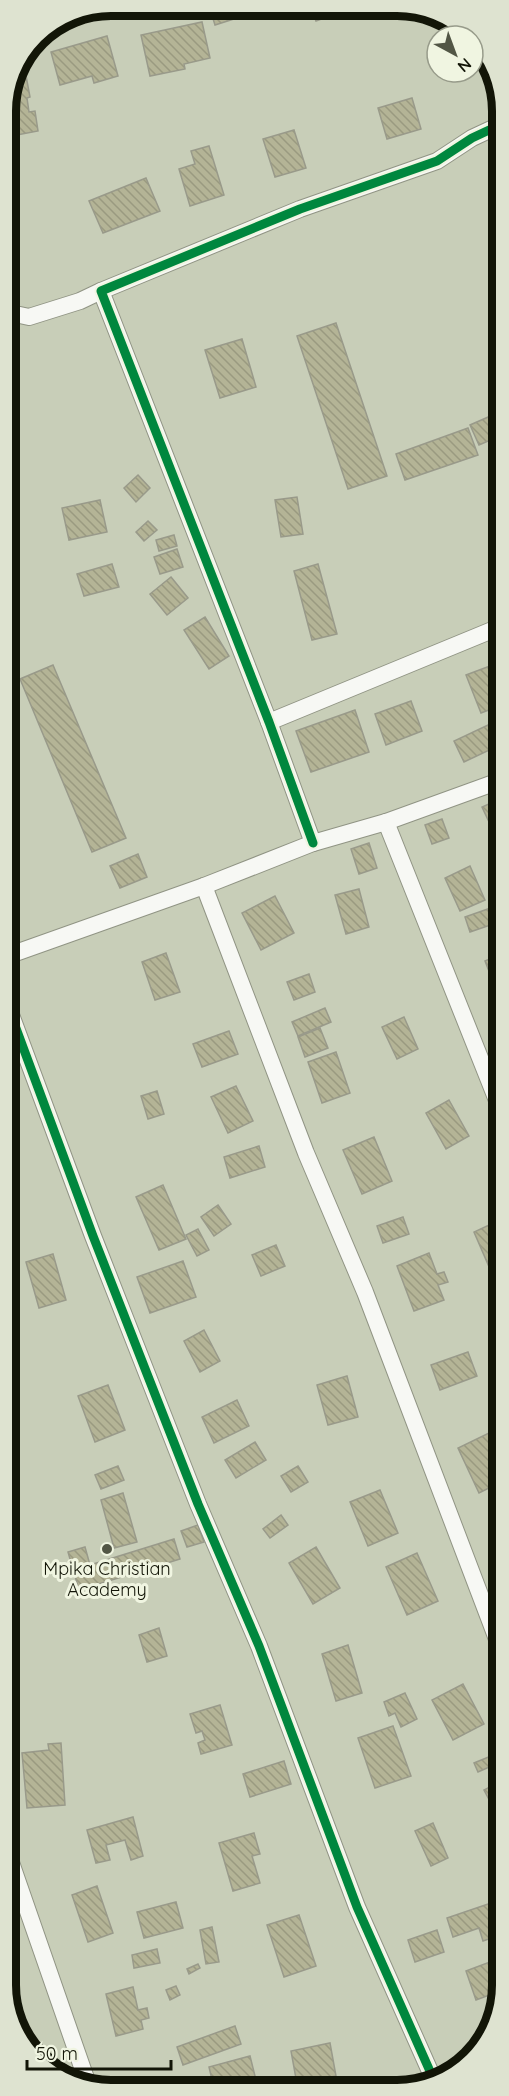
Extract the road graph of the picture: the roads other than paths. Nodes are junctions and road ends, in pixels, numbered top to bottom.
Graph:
1 (493, 128) edge
2 (101, 291) junction
3 (17, 314) edge
4 (493, 630) edge
5 (269, 722) junction
6 (493, 783) edge
7 (386, 822) junction
8 (313, 843) junction
9 (204, 886) junction
10 (17, 953) edge
11 (17, 1030) edge
12 (492, 1089) edge
13 (492, 1627) edge
14 (16, 1877) edge
15 (431, 2073) edge
16 (85, 2075) edge

1 - 2 street
2 - 3 street
2 - 5 street
4 - 5 street
5 - 8 street
6 - 7 street
7 - 8 street
7 - 12 street
8 - 9 street
9 - 10 street
9 - 13 street
11 - 15 street
14 - 16 street

